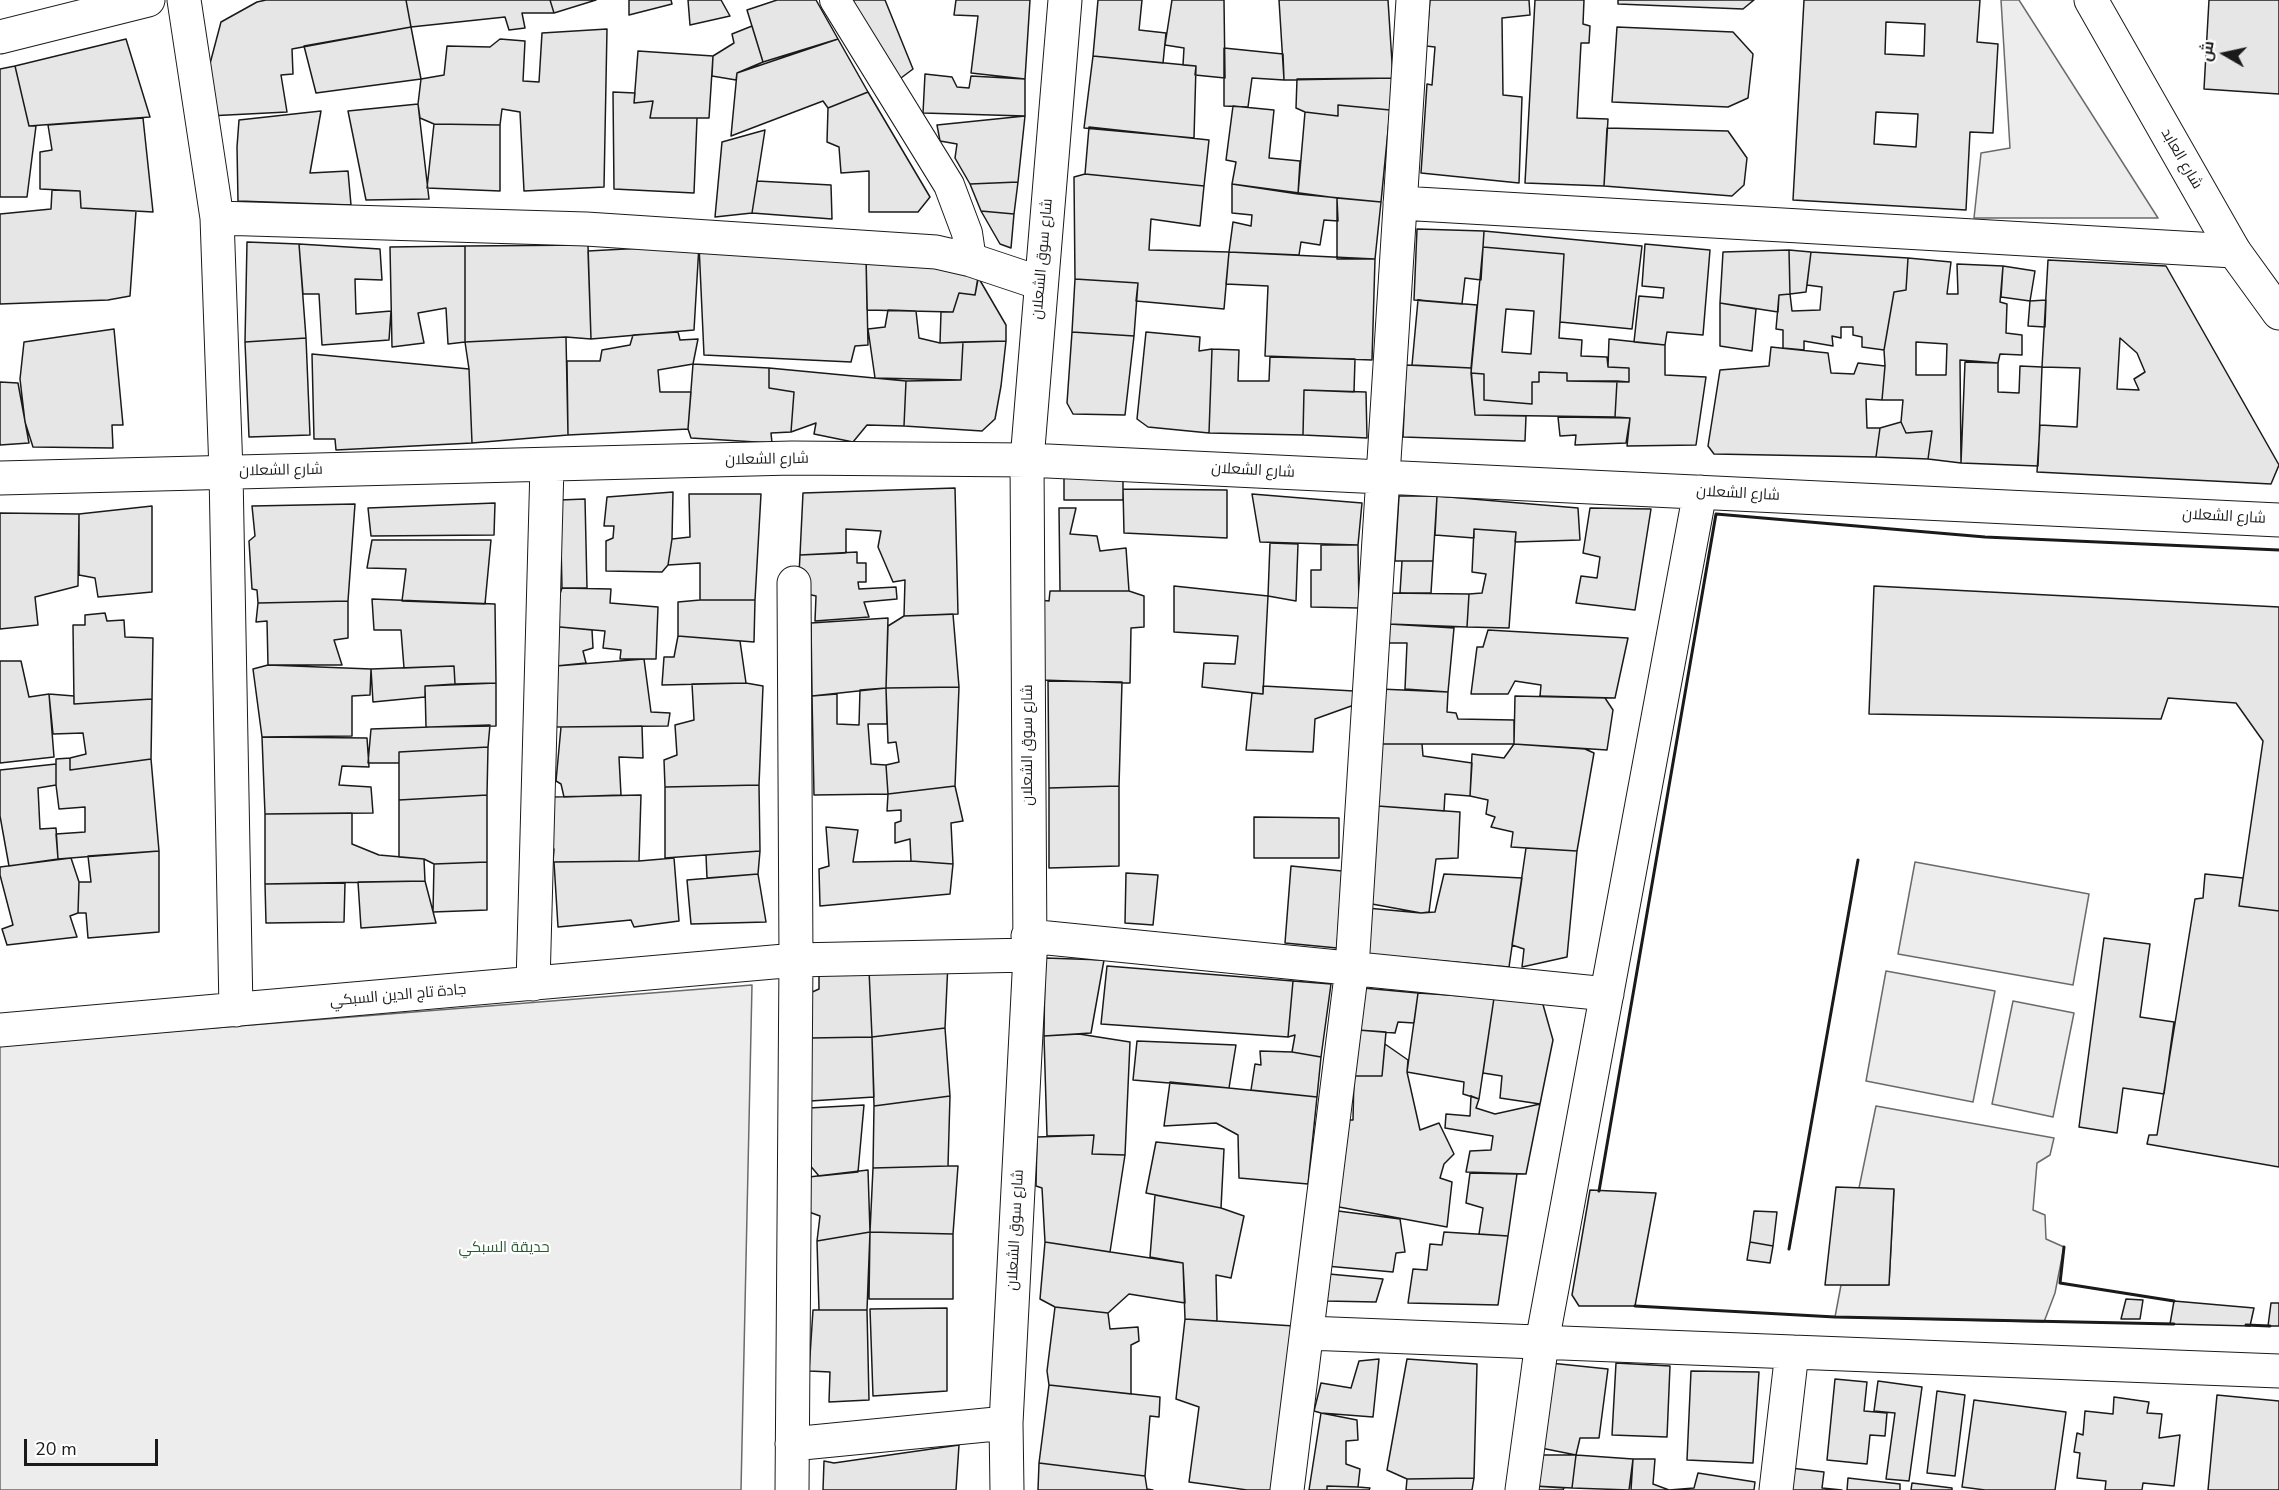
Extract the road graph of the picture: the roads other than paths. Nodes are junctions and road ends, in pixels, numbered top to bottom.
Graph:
1 (148, 0) edge
2 (184, 0) edge
3 (835, 0) edge
4 (1065, 0) edge
5 (1413, 0) edge
6 (2091, 0) edge
7 (0, 37) edge
8 (1400, 203) junction
9 (217, 218) junction
10 (2234, 251) junction
11 (971, 260) junction
12 (1040, 283) junction
13 (2279, 312) edge
14 (1027, 460) junction
15 (547, 466) junction
16 (226, 472) junction
17 (1382, 477) junction
18 (0, 478) edge
19 (1700, 492) junction
20 (2279, 520) edge
21 (794, 583) dead end
22 (1029, 945) junction
23 (796, 960) junction
24 (1352, 968) junction
25 (532, 984) junction
26 (1606, 994) junction
27 (236, 1010) junction
28 (0, 1030) edge
29 (1307, 1333) junction
30 (1542, 1342) junction
31 (1792, 1352) junction
32 (2279, 1371) edge
33 (1006, 1423) junction
34 (792, 1444) junction
35 (792, 1490) edge
36 (1007, 1490) edge
37 (1287, 1490) edge
38 (1522, 1490) edge
39 (1776, 1490) edge

1 - 7 street
2 - 9 street
3 - 11 street
4 - 12 street, شارع سوق الشعلان
5 - 8 street
6 - 10 street, شارع العابد
8 - 10 street
8 - 17 street
9 - 11 street
9 - 16 street
10 - 13 street, شارع العابد
11 - 12 street
12 - 14 street, شارع سوق الشعلان
14 - 15 street, شارع الشعلان
14 - 17 street, شارع الشعلان
14 - 22 street, شارع سوق الشعلان
15 - 16 street, شارع الشعلان
15 - 25 street
16 - 18 street, شارع الشعلان
16 - 27 street
17 - 19 street, شارع الشعلان
17 - 24 street
19 - 20 street, شارع الشعلان
19 - 26 street
21 - 23 street
22 - 23 street, جادة تاج الدين السبكي
22 - 24 street, جادة تاج الدين السبكي
22 - 33 street, شارع سوق الشعلان
23 - 25 street, جادة تاج الدين السبكي
23 - 34 street
24 - 26 street, جادة تاج الدين السبكي
24 - 29 street
25 - 27 street, جادة تاج الدين السبكي
26 - 30 street
27 - 28 street, جادة تاج الدين السبكي
29 - 30 street
29 - 37 street
30 - 31 street
30 - 38 street
31 - 32 street
31 - 39 street
33 - 34 street
33 - 36 street, شارع سوق الشعلان
34 - 35 street

